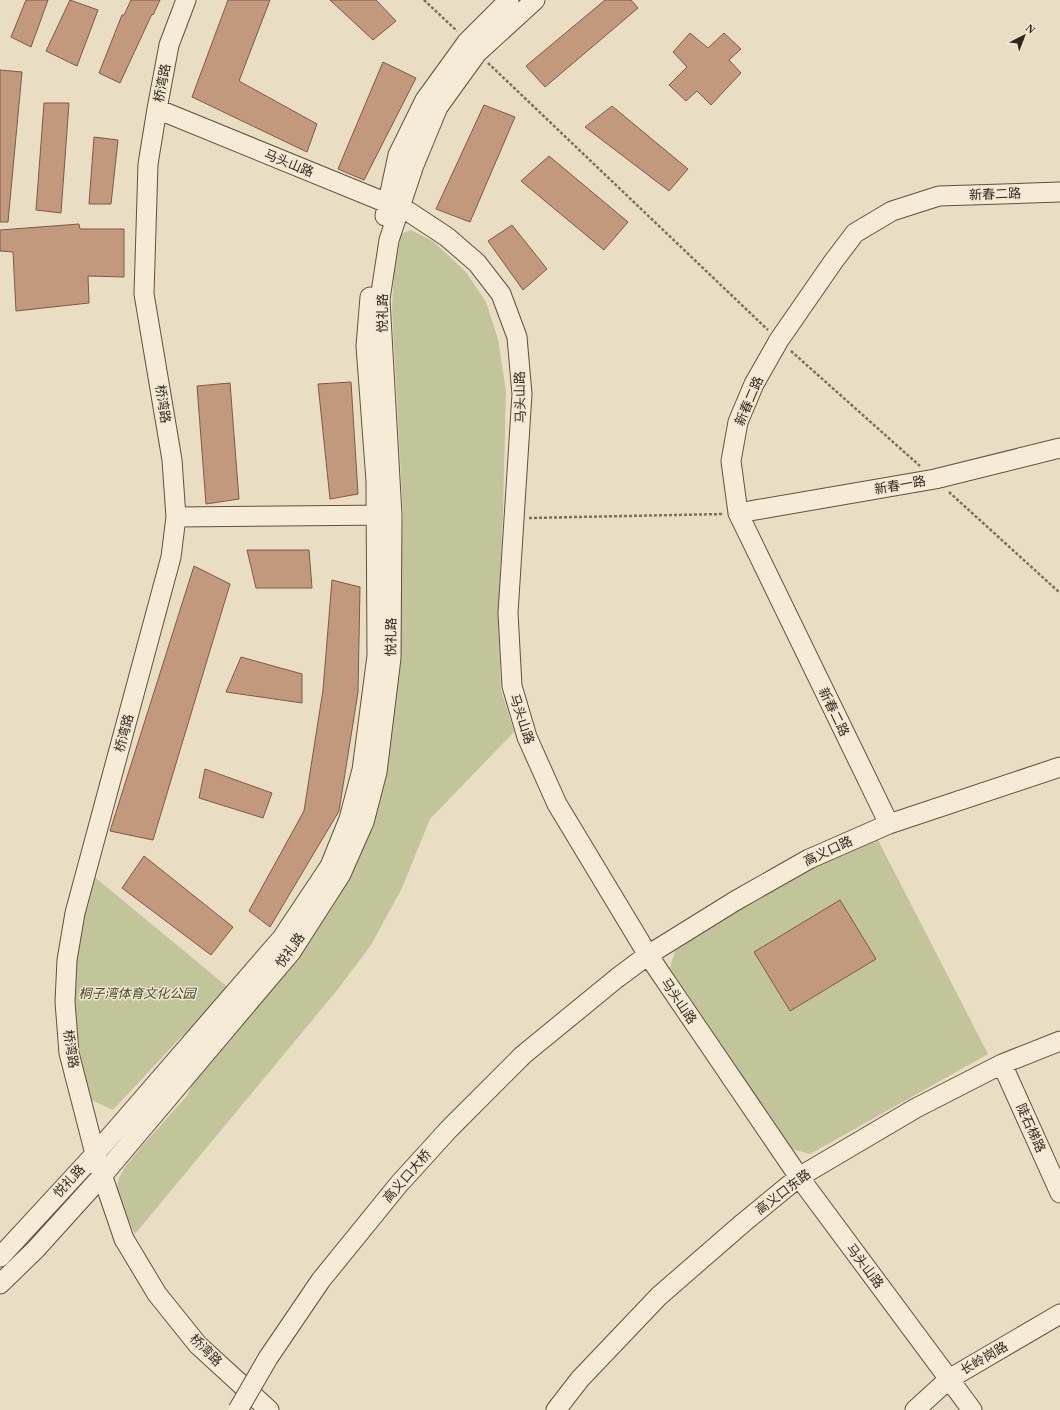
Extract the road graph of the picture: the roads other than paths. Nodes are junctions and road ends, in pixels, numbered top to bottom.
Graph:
1 (186, 0) edge
2 (509, 0) edge
3 (535, 0) edge
4 (472, 47) junction
5 (157, 109) junction
6 (1060, 192) edge
7 (394, 205) junction
8 (1060, 448) edge
9 (738, 513) junction
10 (384, 515) junction
11 (176, 518) junction
12 (1060, 767) edge
13 (889, 824) junction
14 (648, 955) junction
15 (617, 978) joint
16 (1060, 1041) edge
17 (1002, 1064) junction
18 (95, 1154) junction
19 (102, 1176) junction
20 (799, 1177) junction
21 (1060, 1193) edge
22 (0, 1257) edge
23 (0, 1284) edge
24 (1060, 1314) edge
25 (948, 1378) junction
26 (238, 1410) edge
27 (269, 1410) edge
28 (556, 1410) edge
29 (915, 1410) edge
30 (972, 1410) edge

1 - 5 street, 桥湾路
2 - 4 street, 悦礼路
3 - 4 street, 悦礼路
4 - 7 street, 悦礼路
5 - 7 street, 马头山路
5 - 11 street, 桥湾路
6 - 9 street, 新春二路
7 - 10 street, 悦礼路
7 - 14 street, 马头山路
8 - 9 street, 新春一路
9 - 13 street, 新春二路
10 - 11 street
10 - 18 street, 悦礼路
10 - 19 street, 悦礼路
11 - 18 street, 桥湾路
12 - 13 street, 高义口路
13 - 14 street, 高义口路
14 - 15 street, 高义口路
14 - 20 street, 马头山路
15 - 26 street, 高义口大桥, bridge
16 - 17 street, 高义口东路
17 - 20 street, 高义口东路
17 - 21 street, 陡石梯路
18 - 19 street, 桥湾路
18 - 22 street, 悦礼路
19 - 23 street, 悦礼路
19 - 27 street, 桥湾路
20 - 25 street, 马头山路
20 - 28 street, 高义口东路
24 - 25 street, 长岭岗路
25 - 29 street, 长岭岗路
25 - 30 street, 马头山路

